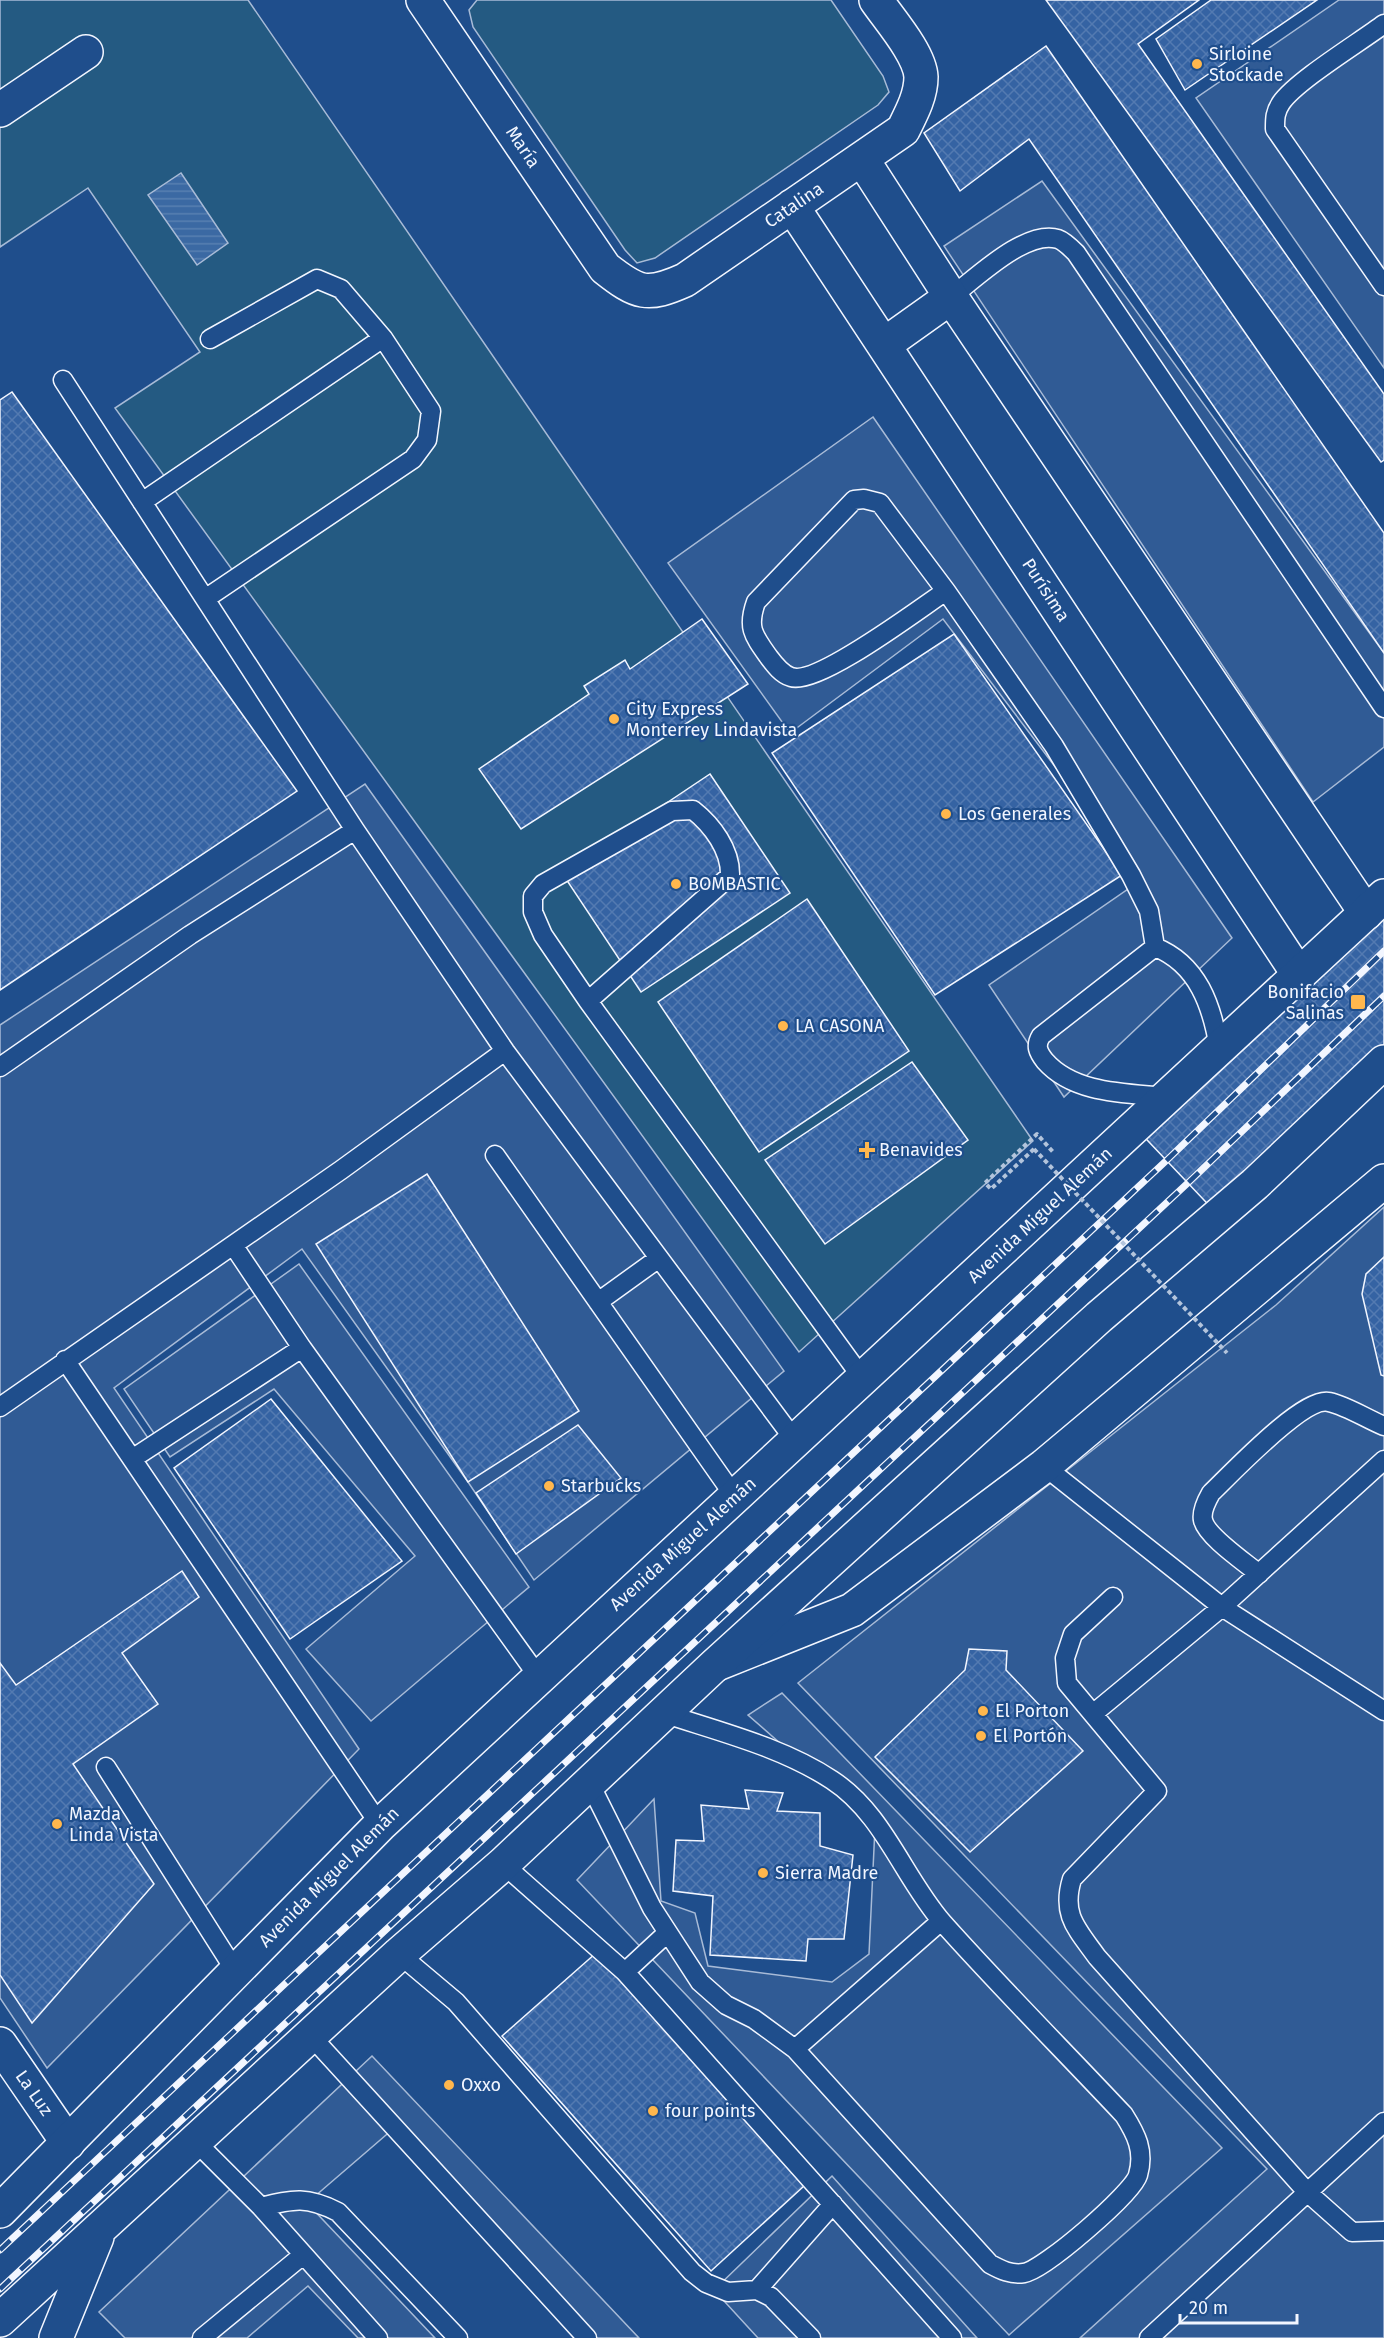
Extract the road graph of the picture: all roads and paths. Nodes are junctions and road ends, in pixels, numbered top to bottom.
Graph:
1 (423, 0) edge
2 (876, 0) edge
3 (1384, 24) edge
4 (86, 52) dead end
5 (0, 110) edge
6 (862, 159) junction
7 (792, 206) junction
8 (1384, 286) edge
9 (630, 288) joint
10 (951, 297) junction
11 (383, 338) junction
12 (210, 339) dead end
13 (885, 344) junction
14 (63, 380) dead end
15 (142, 502) junction
16 (946, 591) junction
17 (205, 599) junction
18 (1384, 708) edge
19 (355, 830) junction
20 (1375, 905) edge
21 (1155, 946) junction
22 (1299, 975) junction
23 (588, 1000) junction
24 (1384, 1040) edge
25 (1220, 1048) junction
26 (505, 1051) junction
27 (1384, 1062) edge
28 (0, 1067) edge
29 (1166, 1097) junction
30 (1037, 1134) dead end
31 (495, 1155) dead end
32 (1384, 1181) edge
33 (1255, 1184) junction
34 (233, 1245) junction
35 (659, 1258) junction
36 (598, 1302) junction
37 (302, 1348) junction
38 (1227, 1353) dead end
39 (65, 1360) junction
40 (863, 1379) junction
41 (0, 1407) edge
42 (1384, 1426) edge
43 (795, 1442) junction
44 (132, 1459) junction
45 (1384, 1460) edge
46 (1044, 1466) junction
47 (735, 1497) junction
48 (1259, 1574) junction
49 (1113, 1597) dead end
50 (1222, 1607) junction
51 (716, 1665) junction
52 (538, 1676) junction
53 (1384, 1711) edge
54 (663, 1713) junction
55 (1094, 1713) junction
56 (106, 1767) dead end
57 (589, 1782) junction
58 (380, 1825) junction
59 (503, 1864) junction
60 (941, 1921) junction
61 (666, 1934) junction
62 (399, 1954) junction
63 (236, 1972) junction
64 (625, 1972) junction
65 (310, 2036) junction
66 (0, 2044) edge
67 (795, 2049) junction
68 (1384, 2122) edge
69 (196, 2142) junction
70 (68, 2143) junction
71 (13, 2192) edge
72 (1307, 2192) junction
73 (833, 2204) junction
74 (261, 2207) junction
75 (0, 2211) edge
76 (101, 2228) junction
77 (1384, 2231) edge
78 (303, 2255) junction
79 (758, 2290) junction
80 (0, 2320) edge
81 (56, 2338) edge
82 (202, 2338) edge
83 (378, 2338) edge
84 (458, 2338) edge
85 (587, 2338) edge
86 (811, 2338) edge
87 (952, 2338) edge
88 (1149, 2338) edge

1 - 9 main road, María
2 - 6 main road, Catalina
3 - 8 lane
4 - 5 main road
6 - 7 main road, Catalina
6 - 10 main road
7 - 9 main road, Catalina
7 - 13 main road, Purísima
10 - 13 main road
10 - 18 lane
10 - 20 main road
11 - 12 lane
11 - 15 lane
11 - 17 lane
13 - 22 main road, Purísima
14 - 15 lane
15 - 17 lane
16 - 16 lane
16 - 21 lane
17 - 19 lane
19 - 26 lane
19 - 28 lane
20 - 22 main road, Avenida Miguel Alemán
21 - 25 lane
21 - 29 lane
22 - 25 main road, Avenida Miguel Alemán
23 - 23 lane
23 - 40 lane
24 - 33 main road
25 - 29 main road, Avenida Miguel Alemán
26 - 34 lane
26 - 35 lane
27 - 33 main road
29 - 40 main road, Avenida Miguel Alemán
30 - 38 path, bridge
31 - 36 lane
32 - 46 main road
33 - 51 main road
34 - 37 lane
34 - 39 lane
35 - 36 lane
35 - 43 lane
36 - 47 lane
37 - 44 lane
37 - 52 lane
39 - 41 lane
39 - 44 lane
40 - 43 main road, Avenida Miguel Alemán
42 - 48 lane
43 - 47 main road, Avenida Miguel Alemán
44 - 58 lane
45 - 48 lane
46 - 50 lane
46 - 51 main road
47 - 52 main road, Avenida Miguel Alemán
48 - 50 lane
49 - 55 lane
50 - 53 lane
50 - 55 lane
51 - 54 main road
52 - 58 main road, Avenida Miguel Alemán
54 - 57 main road
54 - 60 lane
55 - 72 lane
56 - 63 lane
57 - 59 main road
57 - 61 lane
58 - 63 main road, Avenida Miguel Alemán
59 - 62 main road
59 - 64 lane
60 - 67 lane
60 - 67 lane
61 - 64 lane
61 - 67 lane
62 - 65 main road
62 - 79 lane
63 - 70 main road, Avenida Miguel Alemán
64 - 73 lane
65 - 69 main road
65 - 85 lane
66 - 70 main road, La Luz
68 - 72 lane
69 - 74 lane
69 - 76 main road
70 - 71 main road, Avenida Miguel Alemán
71 - 75 main road, Avenida Miguel Alemán
72 - 77 lane
72 - 88 lane
73 - 79 lane
73 - 87 lane
74 - 78 lane
74 - 84 lane
76 - 80 main road
76 - 81 main road
78 - 82 lane
78 - 83 lane
79 - 86 lane

